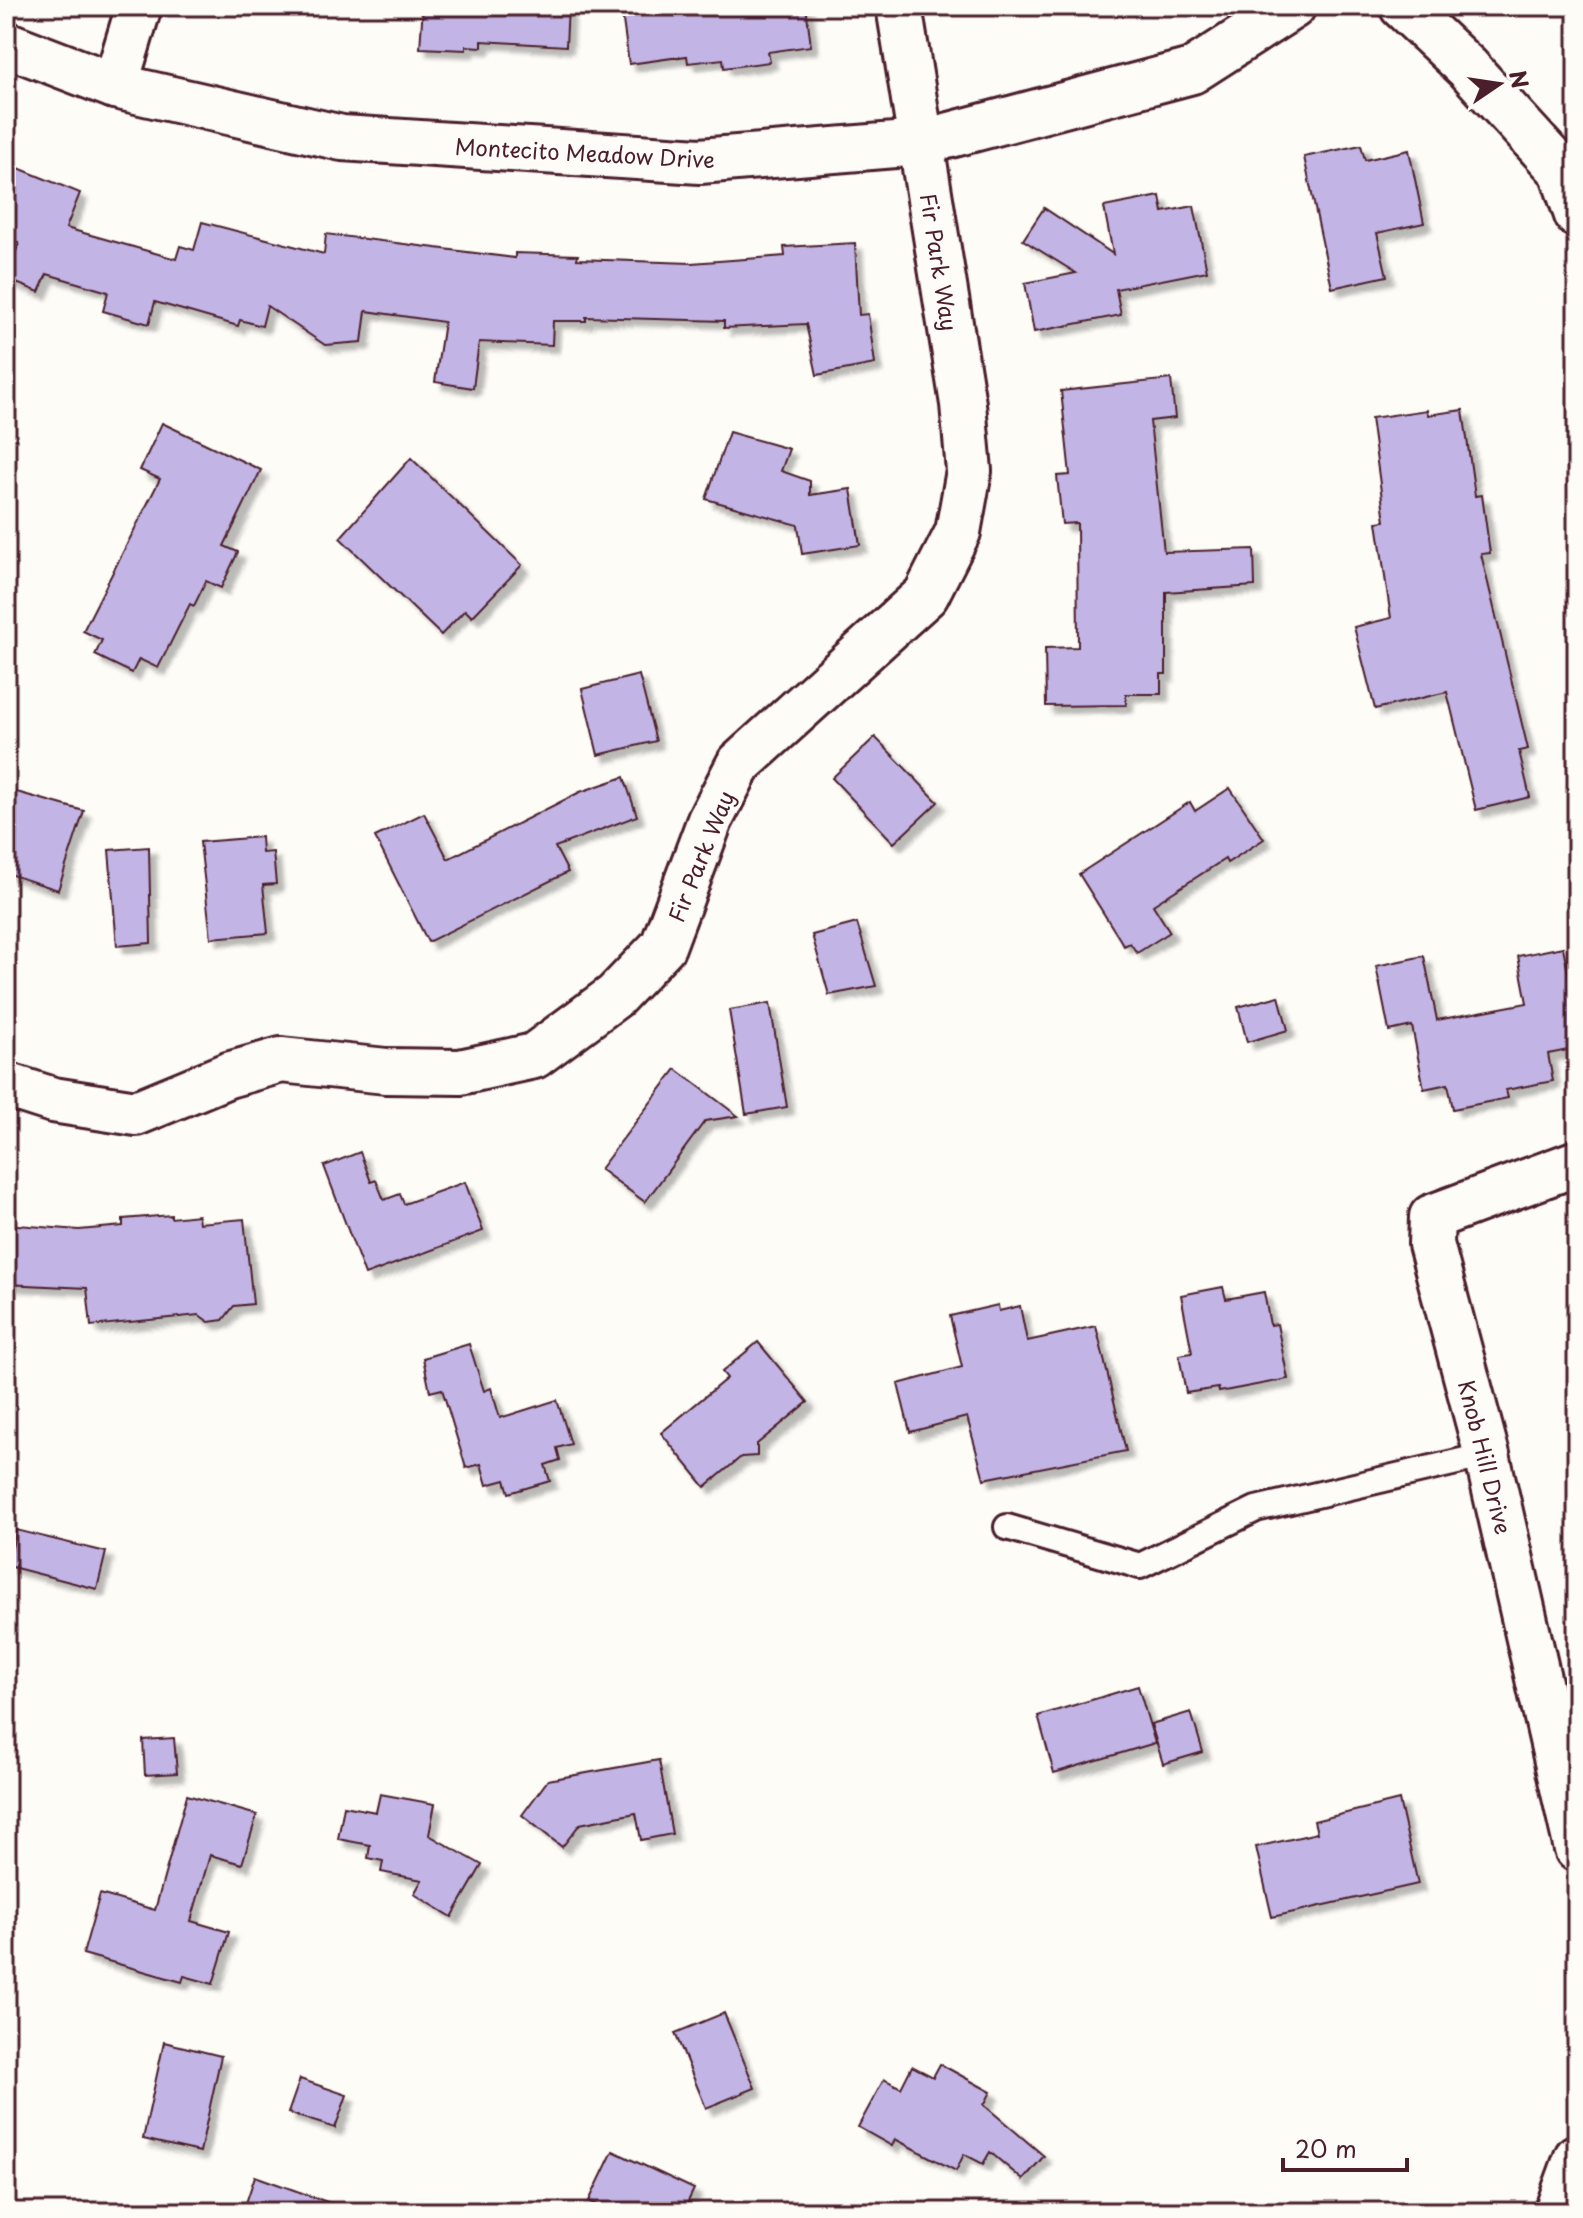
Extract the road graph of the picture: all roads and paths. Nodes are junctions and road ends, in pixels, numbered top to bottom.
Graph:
1 (139, 6) edge
2 (899, 6) edge
3 (1293, 6) edge
4 (1402, 6) edge
5 (6, 44) edge
6 (115, 86) junction
7 (920, 143) junction
8 (1577, 215) edge
9 (6, 1085) edge
10 (1577, 1163) edge
11 (1487, 1455) junction
12 (1007, 1527) dead end
13 (1577, 1849) edge
14 (1577, 2157) edge
15 (1557, 2212) edge

1 - 6 street
2 - 7 street, Fir Park Way
3 - 7 street, Montecito Meadow Drive
4 - 8 street
5 - 6 street, Montecito Meadow Drive
6 - 7 street, Montecito Meadow Drive
7 - 9 street, Fir Park Way
10 - 11 street, Knob Hill Drive
11 - 12 lane
11 - 13 street, Knob Hill Drive
14 - 15 street

